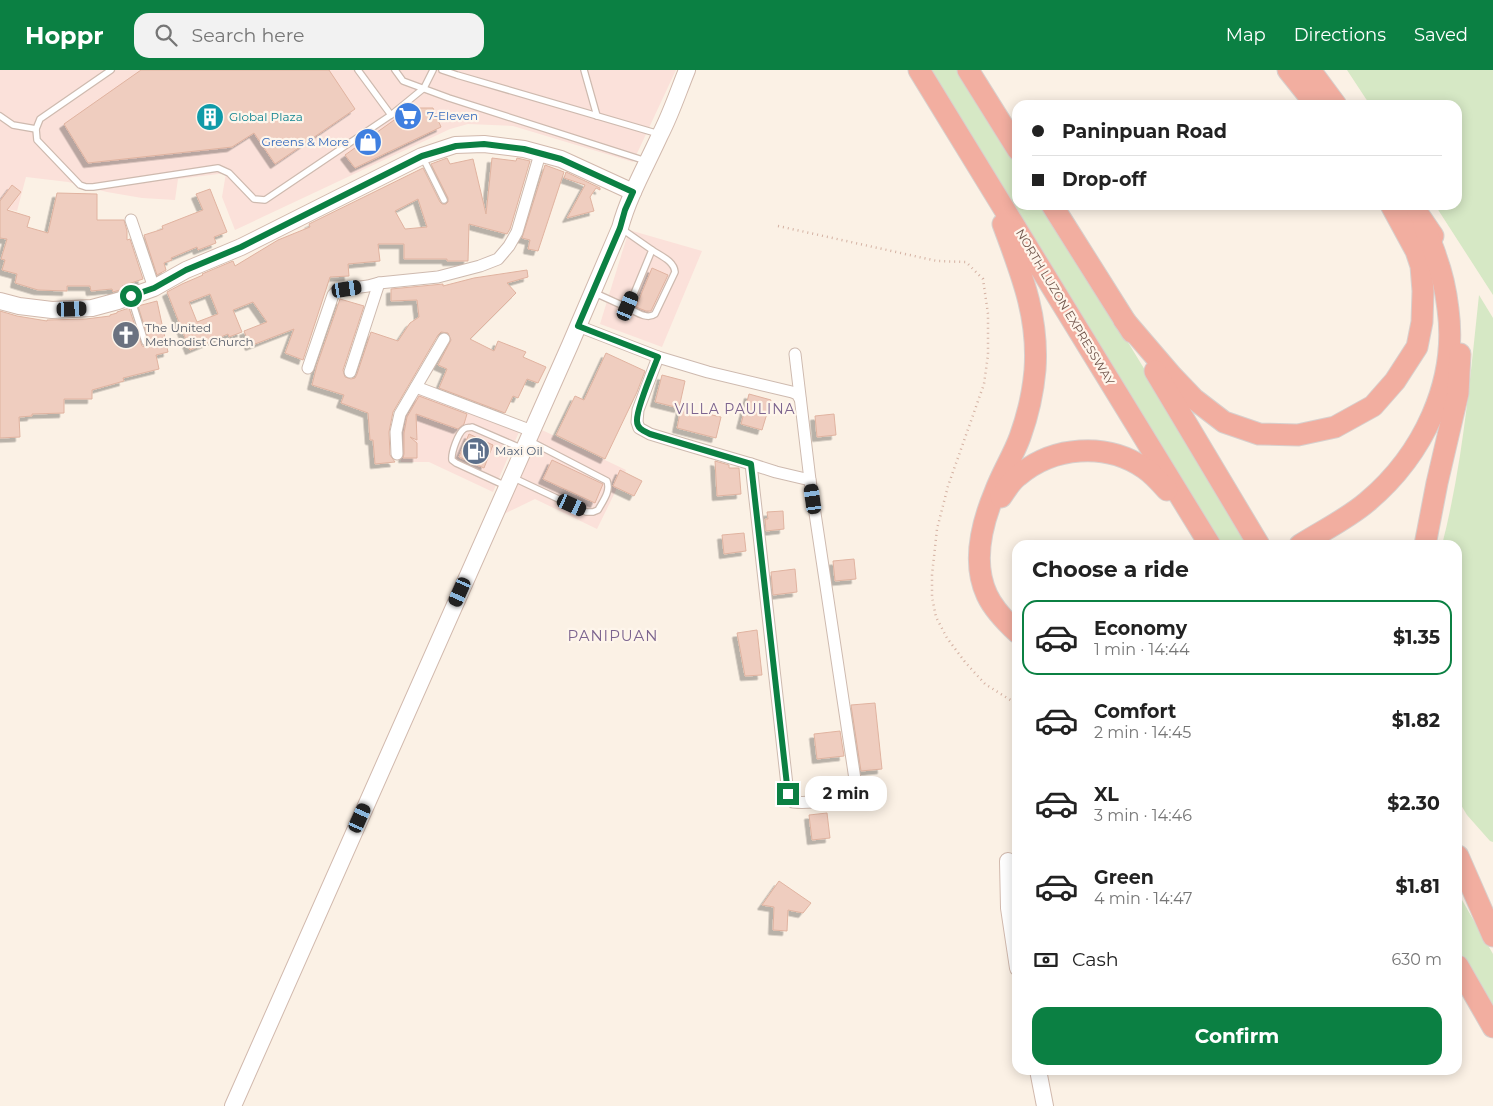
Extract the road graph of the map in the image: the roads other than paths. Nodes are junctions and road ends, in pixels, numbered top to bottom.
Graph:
1 (111, 70) edge
2 (358, 70) edge
3 (395, 70) edge
4 (433, 70) edge
5 (442, 70) edge
6 (584, 70) edge
7 (687, 70) edge
8 (919, 70) edge
9 (968, 70) edge
10 (1288, 70) edge
11 (1310, 70) edge
12 (424, 88) junction
13 (1312, 100) edge
14 (1332, 100) edge
15 (391, 115) junction
16 (0, 116) edge
17 (597, 116) junction
18 (36, 129) junction
19 (661, 134) junction
20 (1012, 140) edge
21 (540, 154) junction
22 (422, 156) junction
23 (646, 161) junction
24 (985, 177) junction
25 (633, 192) junction
26 (444, 200) dead end
27 (1055, 210) edge
28 (1395, 210) edge
29 (1400, 210) edge
30 (1415, 210) edge
31 (131, 220) dead end
32 (1424, 225) junction
33 (620, 228) junction
34 (652, 250) junction
35 (1441, 273) junction
36 (379, 283) junction
37 (154, 288) junction
38 (593, 292) junction
39 (131, 296) junction
40 (0, 301) edge
41 (628, 308) junction
42 (1124, 320) junction
43 (578, 326) junction
44 (444, 339) dead end
45 (145, 342) dead end
46 (795, 354) dead end
47 (658, 357) junction
48 (308, 368) dead end
49 (350, 372) dead end
50 (416, 387) junction
51 (800, 399) junction
52 (528, 440) junction
53 (397, 454) dead end
54 (751, 464) junction
55 (810, 480) junction
56 (510, 482) junction
57 (984, 522) junction
58 (1205, 540) edge
59 (1206, 540) edge
60 (1256, 540) edge
61 (1308, 540) edge
62 (1427, 540) edge
63 (1012, 628) edge
64 (1008, 861) dead end
65 (1462, 865) edge
66 (1462, 884) edge
67 (1012, 928) edge
68 (1493, 937) edge
69 (1462, 973) edge
70 (1493, 1027) edge
71 (1039, 1075) edge
72 (233, 1106) edge
73 (1045, 1106) edge

1 - 18 lane
2 - 15 lane
3 - 12 lane
4 - 12 lane
5 - 17 lane
6 - 17 lane
7 - 19 main road
8 - 24 highway, NORTH LUZON EXPRESSWAY
9 - 20 highway
10 - 13 highway
11 - 14 highway
12 - 15 lane
12 - 23 lane
15 - 18 lane
16 - 18 lane
17 - 19 lane
19 - 23 main road
21 - 22 main road
21 - 25 main road
21 - 36 street
22 - 26 lane
22 - 37 main road
23 - 25 main road
24 - 57 highway
24 - 59 highway, NORTH LUZON EXPRESSWAY
25 - 33 main road
27 - 42 highway
28 - 42 highway
29 - 35 highway
30 - 32 highway
31 - 37 street
32 - 35 highway
32 - 62 highway
33 - 34 lane
33 - 38 main road
34 - 41 lane
34 - 41 lane
35 - 61 highway
36 - 48 street
36 - 49 street
37 - 39 main road
38 - 41 lane
38 - 43 main road
39 - 40 main road
39 - 45 lane
42 - 60 highway
43 - 47 street
43 - 52 main road
44 - 50 street
46 - 51 street
47 - 51 street
47 - 54 street
50 - 52 street
50 - 53 street
51 - 55 street
52 - 56 main road
52 - 56 lane
52 - 56 lane
54 - 55 street
54 - 55 street
56 - 72 main road
57 - 58 highway
57 - 63 highway
64 - 67 main road
65 - 68 highway
66 - 68 highway
69 - 70 highway
71 - 73 main road

